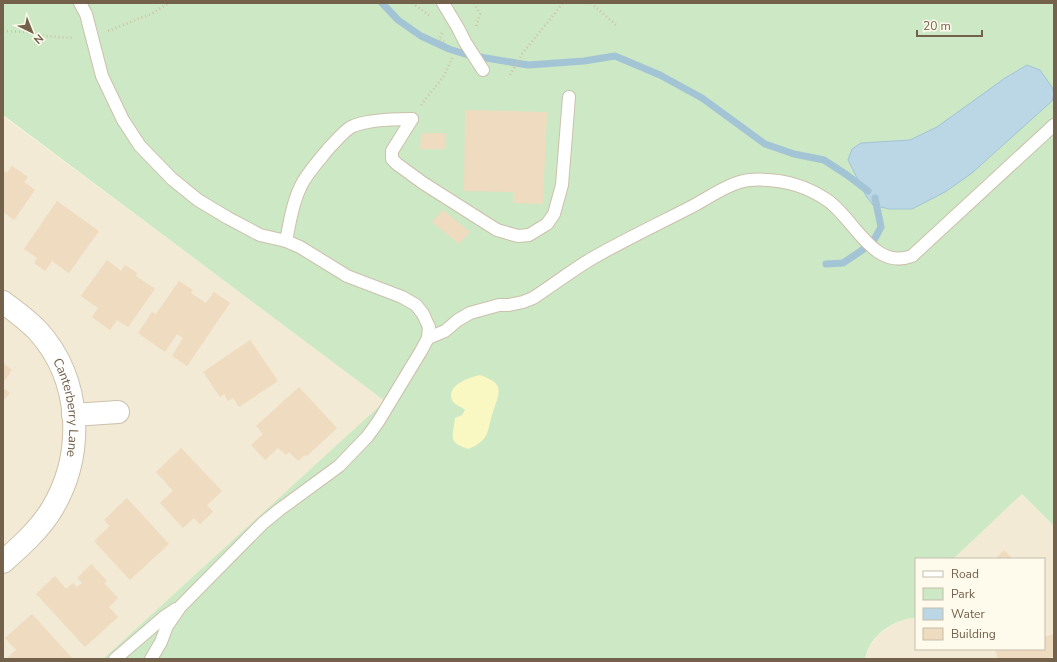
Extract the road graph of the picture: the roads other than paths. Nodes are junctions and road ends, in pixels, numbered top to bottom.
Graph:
1 (80, 3) edge
2 (443, 3) edge
3 (483, 70) dead end
4 (569, 97) dead end
5 (1054, 125) edge
6 (286, 241) junction
7 (3, 302) edge
8 (428, 338) junction
9 (118, 412) dead end
10 (73, 415) junction
11 (3, 562) edge
12 (180, 607) junction
13 (115, 659) edge
14 (151, 659) edge

1 - 6 lane
2 - 3 lane
4 - 6 lane
5 - 8 lane
6 - 8 lane
7 - 10 street, Canterberry Lane
8 - 12 lane
9 - 10 street
10 - 11 street, Canterberry Lane
12 - 13 lane
12 - 14 lane

